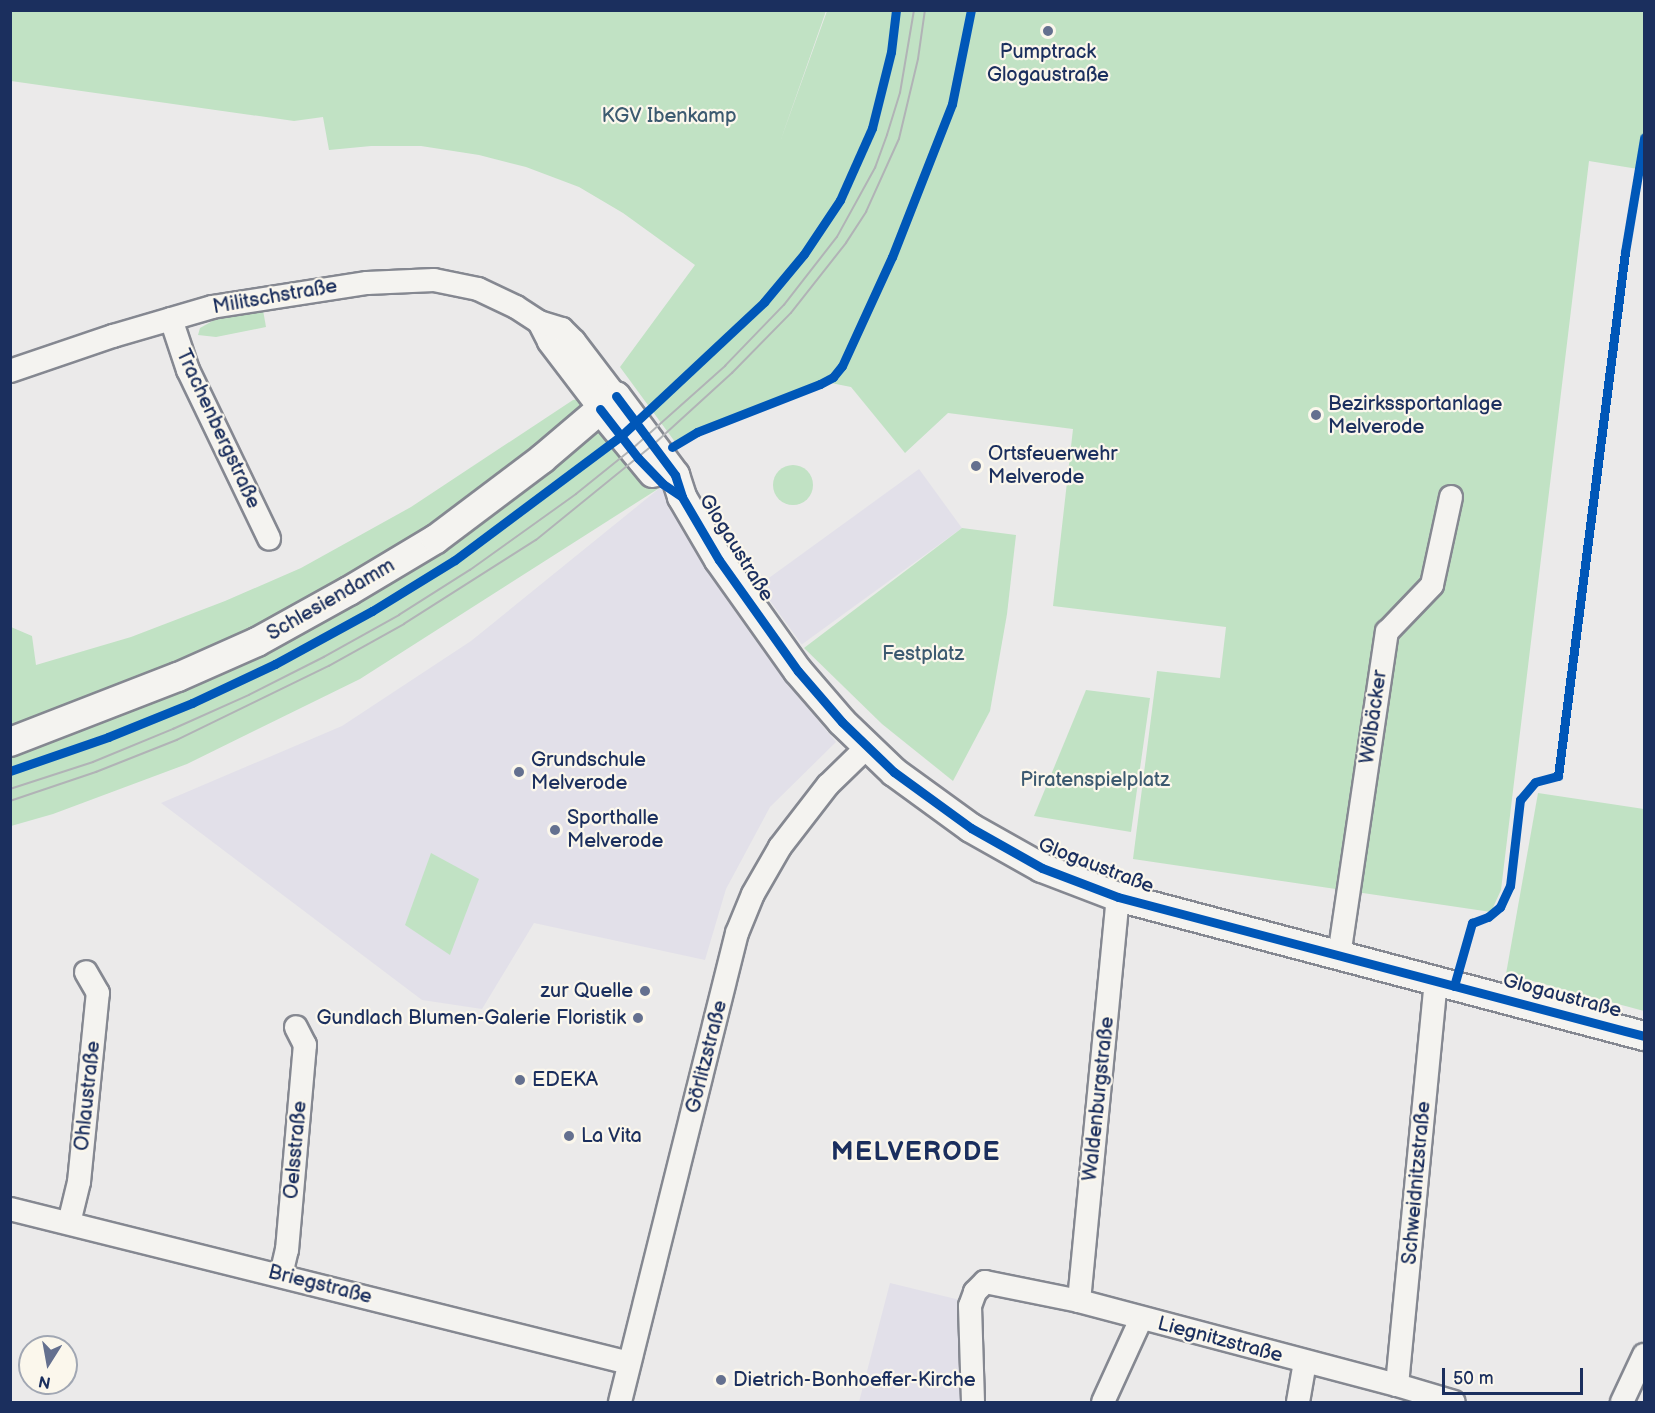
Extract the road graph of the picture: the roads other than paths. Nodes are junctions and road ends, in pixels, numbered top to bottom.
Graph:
1 (171, 319) junction
2 (10, 371) edge
3 (608, 402) junction
4 (1451, 496) dead end
5 (269, 538) dead end
6 (10, 742) edge
7 (867, 747) junction
8 (1118, 897) junction
9 (1339, 956) junction
10 (86, 972) dead end
11 (1436, 981) junction
12 (296, 1027) dead end
13 (1644, 1036) edge
14 (10, 1209) edge
15 (69, 1223) junction
16 (281, 1275) junction
17 (1079, 1302) junction
18 (1141, 1319) junction
19 (1644, 1355) edge
20 (1305, 1362) junction
21 (629, 1363) junction
22 (1397, 1385) junction
23 (620, 1402) edge
24 (973, 1402) edge
25 (1103, 1402) edge
26 (1298, 1402) edge
27 (1455, 1402) edge
28 (1622, 1402) edge

1 - 2 street, Militschstraße
1 - 3 street, Militschstraße
1 - 5 street, Trachenbergstraße
3 - 6 street, Schlesiendamm
3 - 7 street, Glogaustraße
4 - 9 street, Wölbäcker
7 - 8 street, Glogaustraße
7 - 21 street, Görlitzstraße
8 - 9 street, Glogaustraße
8 - 17 street, Waldenburgstraße
9 - 11 street, Glogaustraße
10 - 15 street, Ohlaustraße
11 - 13 street, Glogaustraße
11 - 22 street, Schweidnitzstraße
12 - 16 street, Oelsstraße
14 - 15 street, Briegstraße
15 - 16 street, Briegstraße
16 - 21 street, Briegstraße
17 - 18 street, Liegnitzstraße
17 - 24 street, Liegnitzstraße
18 - 20 street, Liegnitzstraße
18 - 25 street
19 - 28 street
20 - 22 street, Liegnitzstraße
20 - 26 street
21 - 23 street, Görlitzstraße
22 - 27 street, Liegnitzstraße

